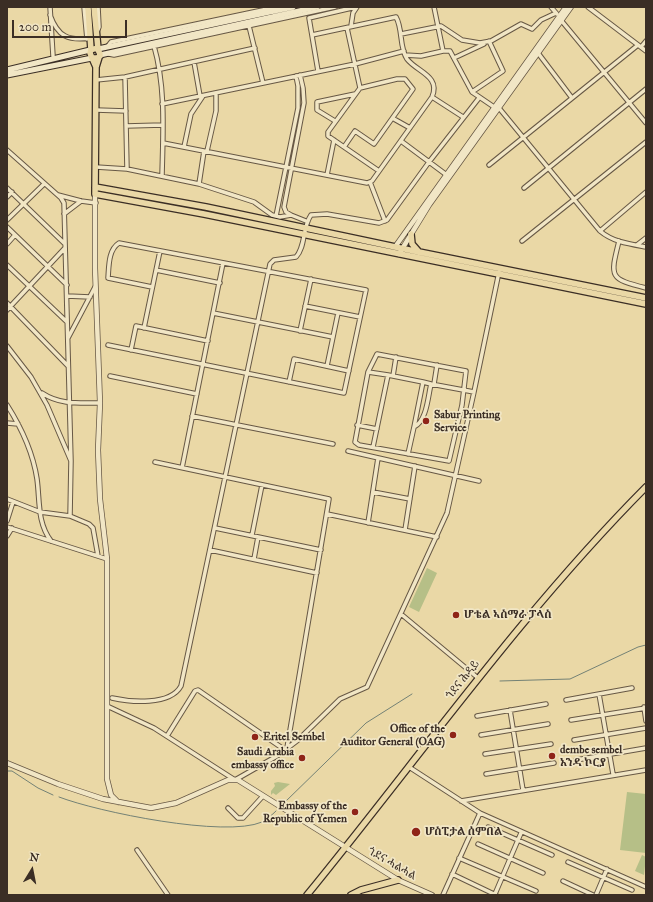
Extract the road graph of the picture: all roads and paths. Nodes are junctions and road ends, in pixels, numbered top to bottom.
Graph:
1 (50, 7) edge
2 (84, 7) edge
3 (88, 7) edge
4 (94, 7) edge
5 (98, 7) edge
6 (277, 7) edge
7 (292, 7) edge
8 (317, 7) edge
9 (334, 7) edge
10 (357, 7) edge
11 (434, 7) edge
12 (551, 7) edge
13 (566, 7) edge
14 (571, 7) edge
15 (588, 7) edge
16 (50, 15) junction
17 (559, 17) junction
18 (249, 26) junction
19 (438, 26) junction
20 (349, 27) junction
21 (96, 33) junction
22 (400, 34) junction
23 (312, 36) junction
24 (89, 38) junction
25 (646, 40) edge
26 (488, 42) junction
27 (154, 46) junction
28 (639, 46) junction
29 (255, 48) junction
30 (91, 50) junction
31 (107, 51) junction
32 (443, 51) junction
33 (646, 51) edge
34 (99, 53) junction
35 (404, 53) junction
36 (538, 53) junction
37 (53, 56) dead end
38 (92, 58) junction
39 (454, 58) junction
40 (194, 62) junction
41 (355, 64) junction
42 (96, 67) junction
43 (160, 69) junction
44 (7, 70) edge
45 (318, 71) junction
46 (604, 71) junction
47 (7, 75) edge
48 (300, 75) junction
49 (125, 76) junction
50 (296, 76) junction
51 (96, 80) junction
52 (262, 84) junction
53 (360, 88) junction
54 (646, 89) edge
55 (472, 92) junction
56 (216, 93) junction
57 (355, 94) junction
58 (202, 96) junction
59 (432, 97) junction
60 (479, 98) junction
61 (572, 98) junction
62 (629, 102) junction
63 (162, 104) junction
64 (497, 108) junction
65 (96, 110) junction
66 (126, 111) junction
67 (464, 118) junction
68 (394, 119) junction
69 (335, 121) junction
70 (646, 123) edge
71 (163, 125) junction
72 (126, 126) junction
73 (410, 128) junction
74 (522, 138) junction
75 (334, 140) junction
76 (401, 141) junction
77 (646, 142) edge
78 (163, 143) junction
79 (184, 147) junction
80 (344, 147) junction
81 (7, 150) edge
82 (206, 151) junction
83 (429, 162) junction
84 (489, 165) dead end
85 (285, 166) junction
86 (96, 167) junction
87 (127, 168) junction
88 (293, 168) junction
89 (548, 169) junction
90 (379, 171) junction
91 (327, 175) junction
92 (448, 175) junction
93 (162, 176) junction
94 (370, 182) junction
95 (44, 184) junction
96 (199, 184) junction
97 (95, 187) junction
98 (7, 188) edge
99 (524, 188) dead end
100 (12, 192) junction
101 (646, 192) edge
102 (95, 194) junction
103 (57, 195) junction
104 (7, 197) edge
105 (574, 200) junction
106 (81, 201) junction
107 (96, 203) junction
108 (23, 204) junction
109 (64, 214) junction
110 (291, 215) junction
111 (276, 216) junction
112 (7, 220) edge
113 (306, 221) junction
114 (385, 221) junction
115 (7, 227) edge
116 (305, 228) junction
117 (600, 230) junction
118 (411, 234) junction
119 (304, 235) junction
120 (15, 236) junction
121 (646, 238) edge
122 (522, 241) dead end
123 (619, 241) junction
124 (7, 244) edge
125 (637, 245) junction
126 (65, 246) junction
127 (395, 247) junction
128 (646, 247) edge
129 (402, 249) junction
130 (160, 252) junction
131 (419, 252) junction
132 (399, 254) junction
133 (223, 263) junction
134 (7, 265) edge
135 (48, 268) junction
136 (156, 270) junction
137 (268, 271) junction
138 (499, 272) junction
139 (311, 279) junction
140 (220, 282) junction
141 (67, 285) junction
142 (96, 286) junction
143 (29, 287) junction
144 (152, 287) junction
145 (646, 288) edge
146 (67, 296) junction
147 (90, 297) junction
148 (646, 298) edge
149 (7, 303) edge
150 (646, 304) edge
151 (11, 306) junction
152 (305, 306) junction
153 (7, 310) edge
154 (338, 313) junction
155 (213, 314) junction
156 (360, 317) junction
157 (67, 322) junction
158 (257, 322) junction
159 (144, 328) junction
160 (300, 330) junction
161 (333, 337) junction
162 (68, 339) junction
163 (208, 342) junction
164 (108, 345) dead end
165 (7, 346) edge
166 (131, 350) junction
167 (396, 357) junction
168 (203, 364) junction
169 (437, 365) junction
170 (68, 366) junction
171 (327, 366) junction
172 (349, 371) junction
173 (368, 372) junction
174 (247, 373) junction
175 (110, 376) dead end
176 (391, 376) junction
177 (289, 382) junction
178 (422, 382) junction
179 (432, 384) junction
180 (464, 391) junction
181 (41, 392) junction
182 (474, 392) junction
183 (197, 394) junction
184 (68, 403) junction
185 (100, 403) junction
186 (7, 405) edge
187 (192, 416) junction
188 (7, 423) edge
189 (18, 424) junction
190 (236, 425) junction
191 (357, 426) junction
192 (414, 427) junction
193 (377, 429) junction
194 (333, 444) dead end
195 (373, 447) junction
196 (348, 451) dead end
197 (408, 454) junction
198 (378, 458) junction
199 (71, 461) junction
200 (155, 462) dead end
201 (415, 466) junction
202 (182, 468) junction
203 (456, 476) junction
204 (226, 477) junction
205 (479, 481) dead end
206 (262, 485) junction
207 (646, 487) edge
208 (373, 492) junction
209 (410, 499) junction
210 (7, 500) edge
211 (13, 502) junction
212 (40, 512) junction
213 (327, 514) junction
214 (70, 516) junction
215 (7, 521) edge
216 (368, 523) junction
217 (7, 527) edge
218 (12, 528) junction
219 (215, 528) junction
220 (405, 530) junction
221 (252, 535) junction
222 (7, 536) edge
223 (258, 537) junction
224 (437, 537) junction
225 (51, 541) junction
226 (210, 550) junction
227 (321, 550) junction
228 (98, 556) junction
229 (107, 559) junction
230 (254, 559) junction
231 (317, 573) junction
232 (401, 614) junction
233 (478, 678) junction
234 (632, 688) dead end
235 (599, 694) junction
236 (112, 698) dead end
237 (566, 700) dead end
238 (546, 704) dead end
239 (107, 706) junction
240 (645, 708) edge
241 (510, 710) junction
242 (602, 714) junction
243 (477, 716) dead end
244 (570, 720) dead end
245 (646, 721) edge
246 (548, 724) dead end
247 (646, 728) edge
248 (514, 730) junction
249 (606, 734) junction
250 (481, 735) dead end
251 (167, 736) junction
252 (574, 740) dead end
253 (551, 744) dead end
254 (646, 748) edge
255 (286, 749) junction
256 (517, 749) junction
257 (484, 754) dead end
258 (610, 754) junction
259 (576, 760) dead end
260 (7, 763) edge
261 (554, 763) dead end
262 (409, 767) junction
263 (520, 769) junction
264 (646, 770) edge
265 (486, 774) dead end
266 (613, 774) junction
267 (234, 780) junction
268 (523, 790) junction
269 (263, 796) junction
270 (461, 801) junction
271 (118, 802) junction
272 (228, 808) dead end
273 (480, 813) junction
274 (488, 827) dead end
275 (521, 833) junction
276 (517, 841) junction
277 (478, 844) dead end
278 (345, 847) junction
279 (137, 850) dead end
280 (552, 855) dead end
281 (459, 858) junction
282 (510, 858) junction
283 (568, 862) dead end
284 (607, 869) junction
285 (543, 873) dead end
286 (452, 874) junction
287 (503, 877) junction
288 (603, 878) junction
289 (398, 880) junction
290 (563, 881) dead end
291 (646, 887) edge
292 (632, 890) dead end
293 (536, 891) dead end
294 (168, 895) edge
295 (307, 895) edge
296 (351, 895) edge
297 (432, 895) edge
298 (443, 895) edge
299 (496, 895) edge
300 (595, 895) edge

1 - 16 street
2 - 24 street
3 - 24 main road
4 - 21 main road
5 - 21 street
6 - 31 street
7 - 31 main road
8 - 31 main road
9 - 18 street
10 - 20 street
10 - 23 street
11 - 19 street
12 - 17 street
13 - 17 street
14 - 17 street
15 - 28 street
16 - 24 street
16 - 37 street
17 - 26 street
17 - 36 street
17 - 46 street
17 - 64 street
18 - 27 street
18 - 29 street
19 - 22 street
19 - 26 street
19 - 32 street
20 - 22 street
20 - 23 street
20 - 41 street
21 - 34 main road
22 - 35 street
23 - 45 street
24 - 30 main road
25 - 28 street
26 - 39 street
26 - 55 street
27 - 31 street
27 - 43 street
28 - 33 street
28 - 46 street
29 - 40 street
29 - 52 street
30 - 34 main road
30 - 38 main road
30 - 44 main road
31 - 34 main road
32 - 35 street
32 - 39 street
34 - 38 main road
34 - 42 main road
35 - 41 street
35 - 59 street
36 - 61 street
36 - 64 street
38 - 42 main road
38 - 47 main road
39 - 55 street
40 - 43 street
40 - 58 street
41 - 45 street
41 - 53 street
42 - 51 main road
43 - 49 street
43 - 63 street
45 - 48 street
46 - 61 street
46 - 62 street
48 - 50 street
48 - 88 street
49 - 51 street
49 - 66 street
50 - 52 street
50 - 85 street
51 - 65 main road
52 - 56 street
53 - 57 street
53 - 68 street
54 - 62 street
55 - 60 street
56 - 58 street
56 - 82 street
57 - 69 street
57 - 69 street
58 - 63 street
58 - 79 street
59 - 67 street
59 - 73 street
60 - 64 street
60 - 67 street
61 - 74 street
62 - 70 street
62 - 89 street
63 - 71 street
64 - 74 street
64 - 92 street
65 - 66 street
65 - 86 main road
66 - 72 street
67 - 83 street
68 - 73 street
68 - 80 street
69 - 75 street
71 - 72 street
71 - 78 street
72 - 87 street
73 - 76 street
74 - 84 street
74 - 89 street
75 - 80 street
75 - 91 street
76 - 83 street
76 - 90 street
77 - 105 street
78 - 79 street
78 - 93 street
79 - 82 street
80 - 90 street
81 - 95 street
82 - 85 street
82 - 96 street
83 - 92 street
83 - 114 street
85 - 88 street
85 - 111 street
86 - 87 street
86 - 97 main road
87 - 93 street
88 - 91 street
88 - 110 street
89 - 99 street
89 - 105 street
90 - 94 street
91 - 94 street
92 - 118 street
92 - 127 street
93 - 96 street
94 - 114 street
95 - 103 street
95 - 108 street
96 - 111 street
97 - 102 main road
97 - 116 main road
98 - 100 street
100 - 104 street
100 - 108 street
101 - 117 street
102 - 107 street
102 - 119 main road
103 - 106 street
103 - 109 street
105 - 117 street
105 - 122 street
106 - 107 street
106 - 109 street
107 - 142 street
108 - 112 street
108 - 126 street
109 - 126 street
110 - 111 street
110 - 113 street
113 - 114 street
113 - 116 street
115 - 120 street
116 - 119 street
116 - 127 main road
117 - 123 street
118 - 129 street
118 - 131 main road
119 - 132 main road
119 - 137 street
120 - 124 street
120 - 135 street
121 - 125 street
123 - 125 street
123 - 145 street
125 - 128 street
126 - 135 street
126 - 141 street
127 - 129 main road
129 - 131 main road
129 - 132 street
130 - 133 street
130 - 136 street
130 - 144 street
131 - 138 main road
132 - 138 main road
133 - 137 street
133 - 140 street
134 - 143 street
135 - 141 street
135 - 143 street
136 - 140 street
136 - 144 street
137 - 139 street
137 - 158 street
138 - 148 main road
138 - 150 main road
138 - 182 street
139 - 152 street
139 - 156 street
140 - 155 street
141 - 146 street
142 - 147 street
142 - 185 street
143 - 151 street
143 - 157 street
144 - 159 street
146 - 147 street
146 - 157 street
147 - 162 street
149 - 151 street
151 - 153 street
151 - 170 street
152 - 154 street
152 - 160 street
154 - 156 street
154 - 161 street
155 - 158 street
155 - 163 street
156 - 172 street
157 - 162 street
158 - 160 street
158 - 174 street
159 - 163 street
159 - 166 street
160 - 161 street
161 - 171 street
162 - 170 street
163 - 168 street
164 - 166 street
165 - 181 street
166 - 168 street
167 - 169 street
167 - 173 street
167 - 176 street
168 - 174 street
168 - 183 street
169 - 179 street
169 - 180 street
170 - 184 street
171 - 172 street
171 - 177 street
172 - 177 street
173 - 176 street
173 - 191 street
174 - 177 street
174 - 190 street
175 - 183 street
176 - 178 street
176 - 193 street
178 - 179 street
178 - 192 street
179 - 180 street
179 - 192 street
180 - 182 street
180 - 197 street
181 - 184 street
181 - 199 street
182 - 203 street
183 - 187 street
184 - 185 street
184 - 199 street
185 - 229 street
186 - 189 street
187 - 190 street
187 - 202 street
188 - 189 street
189 - 212 street
190 - 194 street
190 - 204 street
191 - 193 street
191 - 195 street
192 - 197 street
193 - 195 street
195 - 197 street
196 - 198 street
198 - 201 street
198 - 208 street
199 - 214 street
200 - 202 street
201 - 203 street
201 - 209 street
202 - 204 street
203 - 205 street
203 - 224 street
204 - 206 street
204 - 219 street
206 - 213 street
206 - 221 street
207 - 233 main road, ጎደና ሕዳይ
208 - 209 street
208 - 216 street
209 - 220 street
210 - 211 street
211 - 212 street
211 - 215 street
212 - 214 street
212 - 225 street
213 - 216 street
213 - 227 street
214 - 228 street
216 - 220 street
217 - 218 street
218 - 222 street
218 - 225 street
219 - 221 street
219 - 226 street
220 - 224 street
221 - 223 street
223 - 227 street
223 - 230 street
224 - 232 street
225 - 228 street
226 - 230 street
226 - 236 street
227 - 231 street
228 - 229 street
229 - 239 street
230 - 231 street
231 - 255 street
232 - 233 street
232 - 255 street
233 - 262 main road, ጎደና ሕዳይ
234 - 235 street
235 - 237 street
235 - 242 street
238 - 241 street
239 - 251 street
239 - 271 street
240 - 242 street
240 - 245 street
241 - 243 street
241 - 248 street
242 - 244 street
242 - 249 street
246 - 248 street
247 - 249 street
248 - 250 street
248 - 256 street
249 - 252 street
249 - 258 street
251 - 255 street
251 - 267 street
253 - 256 street
254 - 258 street
255 - 267 street
256 - 257 street
256 - 263 street
258 - 259 street
258 - 266 street
260 - 271 street
261 - 263 street
262 - 270 street
262 - 278 main road, ጎደና ሕዳይ
263 - 265 street
263 - 268 street
264 - 266 street
266 - 268 street
267 - 269 street, ጎደና ሓልሓል
267 - 271 street
268 - 270 street
269 - 272 street
269 - 278 street, ጎደና ሓልሓል
270 - 273 street
273 - 275 street
273 - 281 street
274 - 276 street
275 - 276 street
275 - 284 street
276 - 280 street
276 - 282 street
277 - 282 street
278 - 289 street, ጎደና ሓልሓል
278 - 295 main road, ጎደና ሕዳይ
279 - 294 street
281 - 286 street
281 - 287 street
282 - 285 street
282 - 287 street
283 - 288 street
284 - 288 street
284 - 291 street
286 - 298 street
286 - 299 street
287 - 293 street
287 - 299 street
288 - 292 street
288 - 300 street
289 - 296 main road
289 - 297 street, ጎደና ሓልሓል
290 - 300 street

